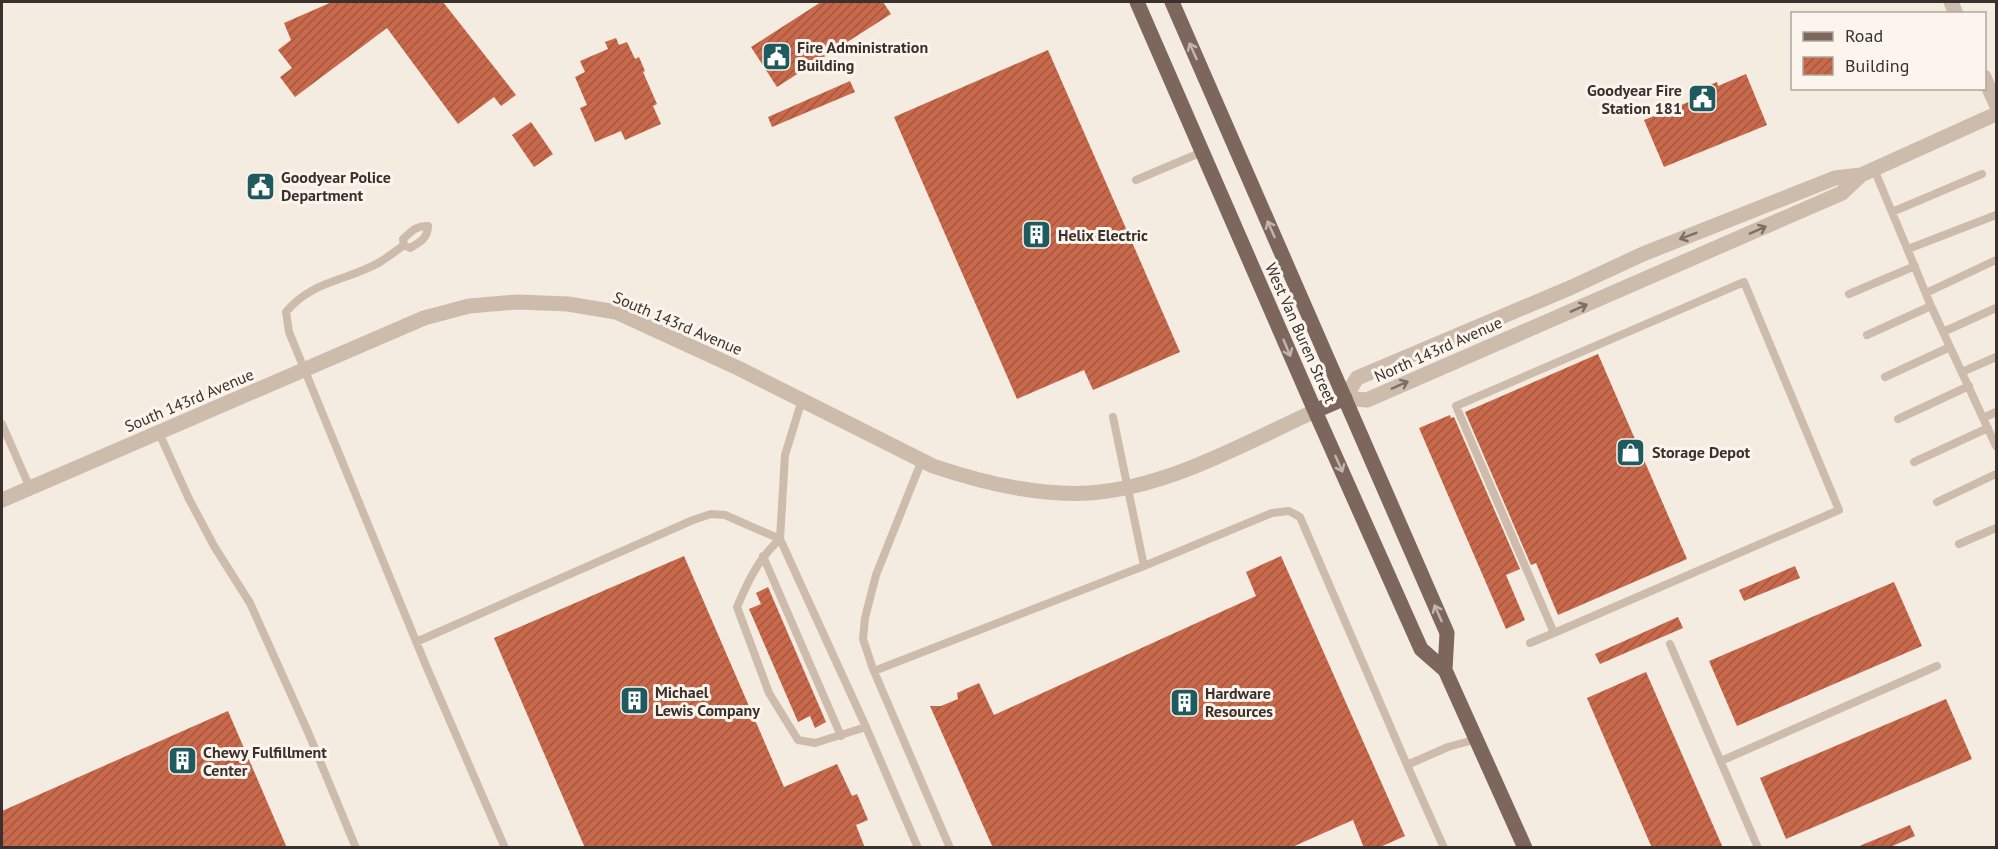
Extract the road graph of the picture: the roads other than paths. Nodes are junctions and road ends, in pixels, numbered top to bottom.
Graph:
1 (1137, 2) edge
2 (1172, 2) edge
3 (1986, 82) edge
4 (1996, 104) edge
5 (1996, 114) edge
6 (1202, 152) junction
7 (1867, 172) junction
8 (1982, 174) dead end
9 (1136, 180) dead end
10 (1892, 212) junction
11 (1996, 215) edge
12 (404, 245) dead end
13 (1908, 249) junction
14 (1996, 260) edge
15 (1915, 266) junction
16 (1926, 293) junction
17 (1849, 294) dead end
18 (1931, 306) junction
19 (1996, 308) edge
20 (1943, 332) junction
21 (1866, 335) dead end
22 (1950, 347) junction
23 (1996, 357) edge
24 (304, 369) junction
25 (1962, 372) junction
26 (1885, 377) dead end
27 (1969, 386) junction
28 (1345, 398) junction
29 (802, 400) junction
30 (1315, 411) junction
31 (1996, 412) edge
32 (1113, 417) dead end
33 (1983, 418) junction
34 (1898, 420) dead end
35 (2, 424) edge
36 (1988, 428) junction
37 (159, 433) junction
38 (1996, 446) edge
39 (922, 460) junction
40 (1914, 462) dead end
41 (1996, 474) edge
42 (1128, 486) junction
43 (30, 488) junction
44 (2, 500) edge
45 (1937, 502) dead end
46 (1996, 528) edge
47 (780, 539) junction
48 (1959, 544) dead end
49 (763, 556) junction
50 (1144, 566) junction
51 (1554, 633) junction
52 (416, 642) junction
53 (1530, 643) dead end
54 (1670, 644) dead end
55 (1937, 666) dead end
56 (1446, 670) junction
57 (874, 671) junction
58 (866, 727) junction
59 (841, 736) junction
60 (1477, 739) junction
61 (1721, 761) junction
62 (1407, 765) junction
63 (356, 848) edge
64 (505, 848) edge
65 (918, 848) edge
66 (950, 848) edge
67 (1444, 848) edge
68 (1525, 848) edge
69 (1758, 848) edge

1 - 6 main road, West Van Buren Street
28 -> 2 main road, West Van Buren Street
3 - 4 street
5 - 7 street, North 143rd Avenue
6 - 9 lane
6 -> 30 main road, West Van Buren Street
7 - 10 lane
28 -> 7 street, North 143rd Avenue
7 -> 28 street, North 143rd Avenue
8 - 10 lane
10 - 13 lane
11 - 13 lane
12 - 24 lane
13 - 15 lane
14 - 16 lane
15 - 16 lane
15 - 17 lane
16 - 18 lane
18 - 20 lane
18 - 21 lane
19 - 20 lane
20 - 22 lane
22 - 25 lane
22 - 26 lane
23 - 25 lane
24 - 29 street, South 143rd Avenue
24 - 37 street, South 143rd Avenue
24 - 52 lane
25 - 27 lane
27 - 33 lane
27 - 34 lane
28 - 30 main road
56 -> 28 main road, West Van Buren Street
29 - 39 street, South 143rd Avenue
29 - 47 lane
30 - 42 street, South 143rd Avenue
30 -> 56 main road, West Van Buren Street
31 - 33 lane
32 - 42 lane
33 - 36 lane
35 - 43 lane
36 - 38 lane
36 - 40 lane
37 - 43 street, South 143rd Avenue
37 - 63 lane
39 - 42 street, South 143rd Avenue
39 - 57 lane
41 - 45 lane
42 - 50 lane
43 - 44 street, South 143rd Avenue
46 - 48 lane
47 - 49 lane
47 - 52 lane
47 - 58 lane
49 - 59 lane
49 - 59 lane
50 - 57 lane
50 - 62 lane
51 - 51 lane
51 - 53 lane
52 - 64 lane
54 - 61 lane
55 - 61 lane
56 - 60 main road, West Van Buren Street
57 - 66 lane
58 - 59 lane
58 - 65 lane
60 - 62 lane
60 - 68 main road, West Van Buren Street
61 - 69 lane
62 - 67 lane

